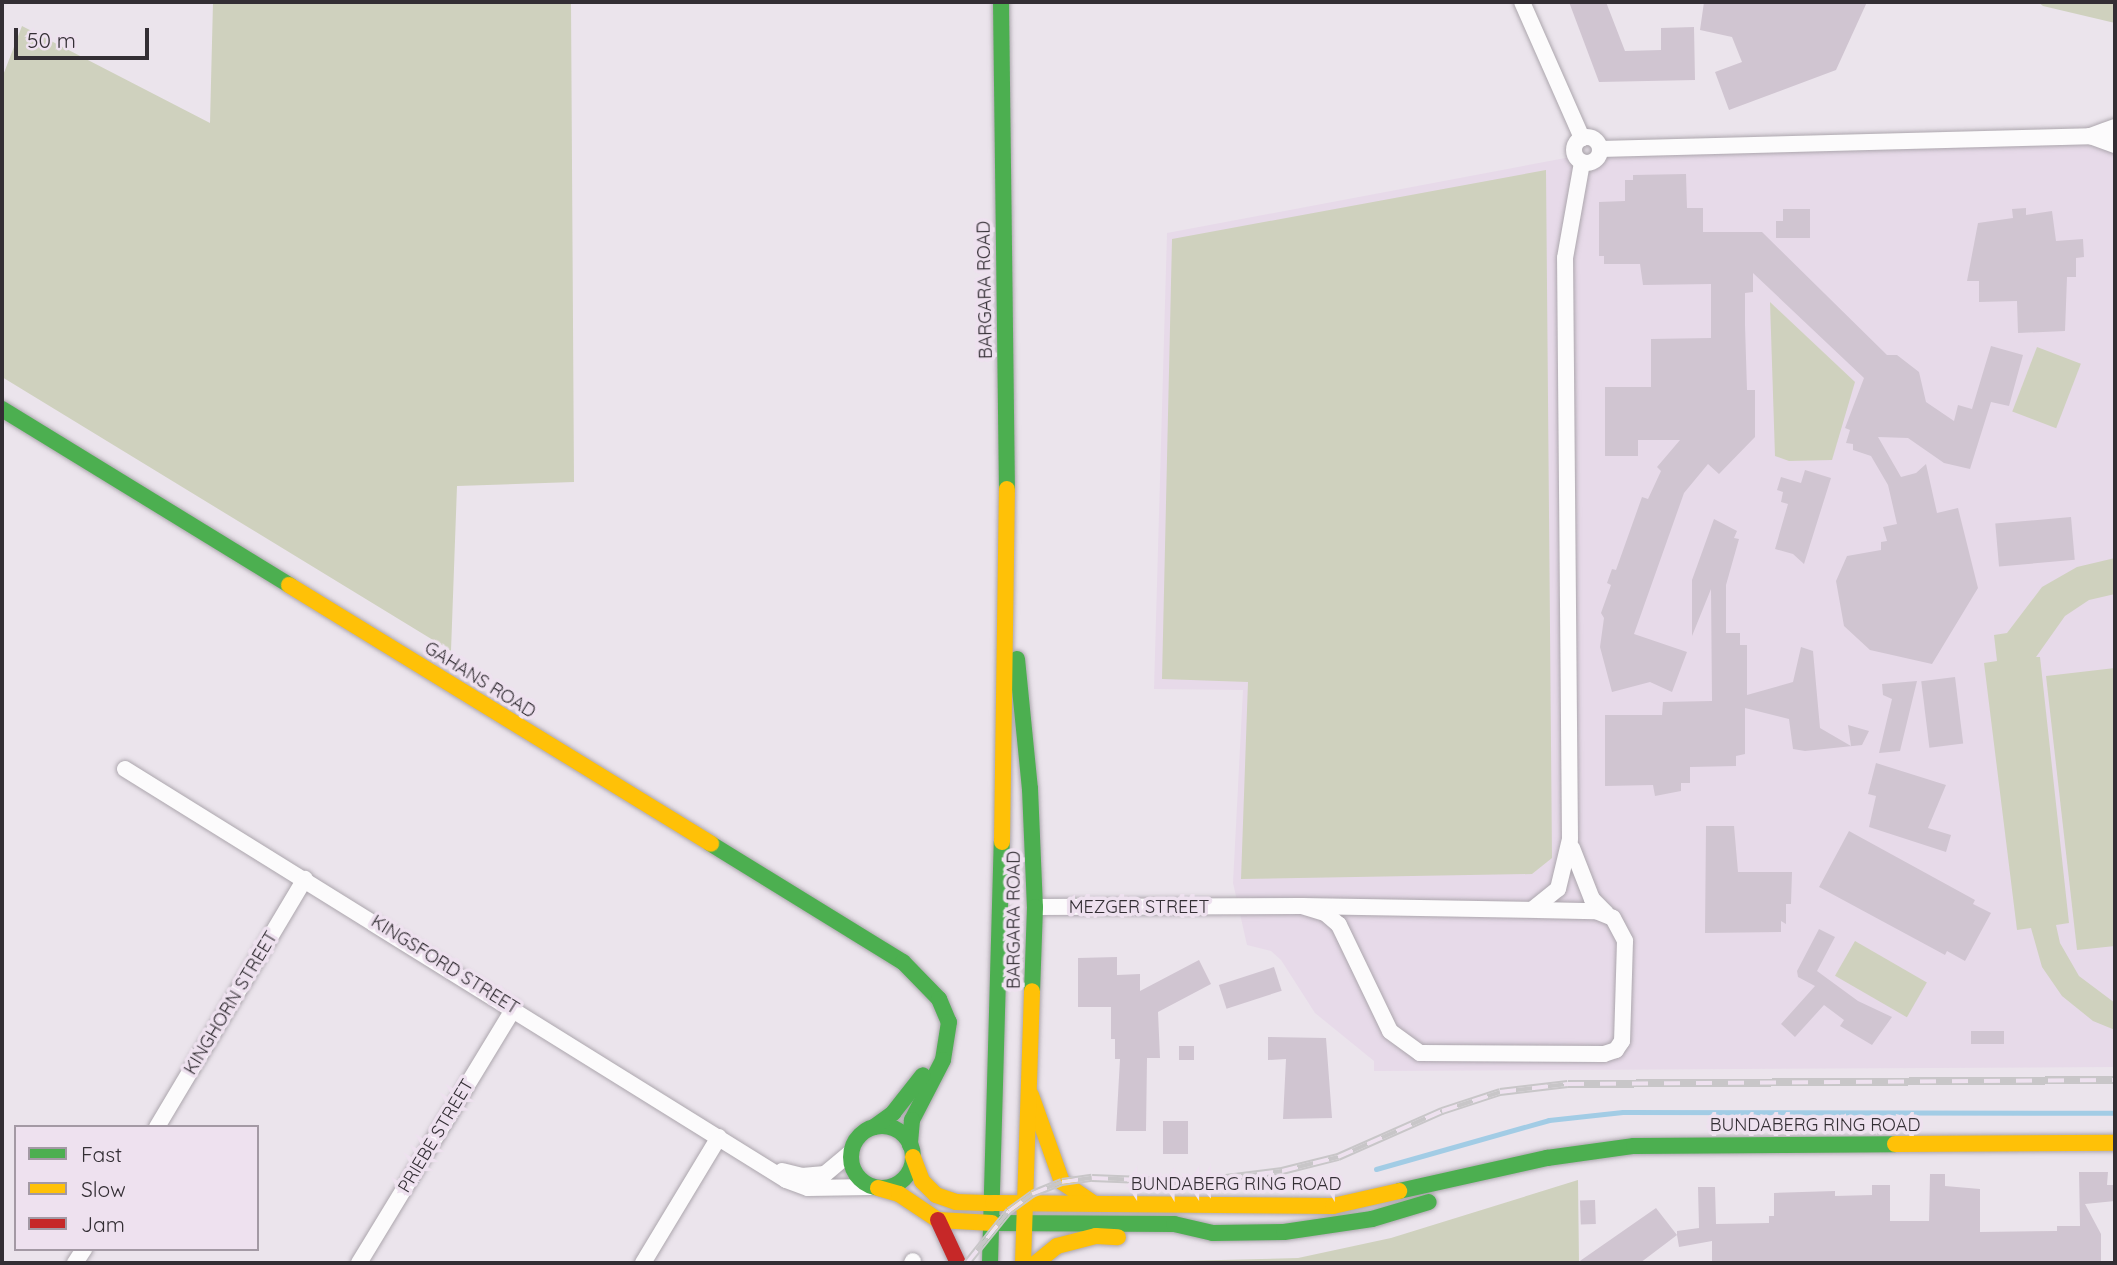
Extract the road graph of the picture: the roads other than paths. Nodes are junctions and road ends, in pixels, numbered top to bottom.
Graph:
1 (1001, 2) edge
2 (1521, 2) edge
3 (2115, 127) edge
4 (2090, 136) junction
5 (1582, 138) junction
6 (2115, 145) edge
7 (1600, 149) junction
8 (1582, 163) junction
9 (2, 409) edge
10 (1008, 577) junction
11 (125, 769) dead end
12 (1570, 839) junction
13 (305, 879) junction
14 (1004, 906) junction
15 (1302, 906) junction
16 (1035, 907) junction
17 (1532, 909) junction
18 (1607, 915) junction
19 (932, 991) junction
20 (514, 1008) junction
21 (1031, 1095) junction
22 (158, 1125) edge
23 (874, 1127) junction
24 (719, 1137) junction
25 (2115, 1143) edge
26 (911, 1151) junction
27 (851, 1152) junction
28 (763, 1164) junction
29 (1517, 1166) junction
30 (875, 1187) junction
31 (993, 1203) junction
32 (1026, 1203) junction
33 (1101, 1204) junction
34 (938, 1220) junction
35 (1025, 1222) junction
36 (992, 1223) junction
37 (1213, 1233) junction
38 (359, 1263) edge
39 (643, 1263) edge
40 (958, 1263) edge
41 (990, 1263) edge
42 (1023, 1263) edge
43 (1036, 1263) edge

1 - 10 main road, BARGARA ROAD
2 - 5 street
3 - 4 street
4 - 6 street
4 - 7 street
5 - 7 street
5 - 8 street
7 - 8 street
8 - 12 street
9 - 19 main road, GAHANS ROAD
10 - 14 main road, BARGARA ROAD
10 - 16 main road, BARGARA ROAD
11 - 13 street, KINGSFORD STREET
12 - 17 street
12 - 18 street
13 - 20 street, KINGSFORD STREET
13 - 22 street, KINGHORN STREET
14 - 16 main road
14 - 31 main road, BARGARA ROAD
15 - 16 street, MEZGER STREET
15 - 17 street, MEZGER STREET
15 - 18 street
16 - 21 main road, BARGARA ROAD
17 - 18 street, MEZGER STREET
19 - 23 main road
19 - 26 main road, GAHANS ROAD
20 - 24 street, KINGSFORD STREET
20 - 38 street, PRIEBE STREET
21 - 32 main road, BARGARA ROAD
21 - 33 main road
23 - 26 main road
23 - 27 main road
24 - 28 street, KINGSFORD STREET
24 - 39 street
25 - 29 main road, BUNDABERG RING ROAD
26 - 30 main road, GAHANS ROAD
26 - 31 main road
27 - 28 street, KINGSFORD STREET
27 - 30 main road
28 - 30 street, KINGSFORD STREET
29 - 33 main road, BUNDABERG RING ROAD
29 - 37 main road, BUNDABERG RING ROAD
30 - 34 main road
31 - 32 main road, BUNDABERG RING ROAD
31 - 36 main road, BARGARA ROAD
32 - 33 main road, BUNDABERG RING ROAD
32 - 35 main road, BARGARA ROAD
34 - 36 main road
34 - 40 main road
35 - 36 main road, BUNDABERG RING ROAD
35 - 37 main road, BUNDABERG RING ROAD
35 - 42 main road, BARGARA ROAD
36 - 41 main road, BARGARA ROAD
37 - 43 main road

